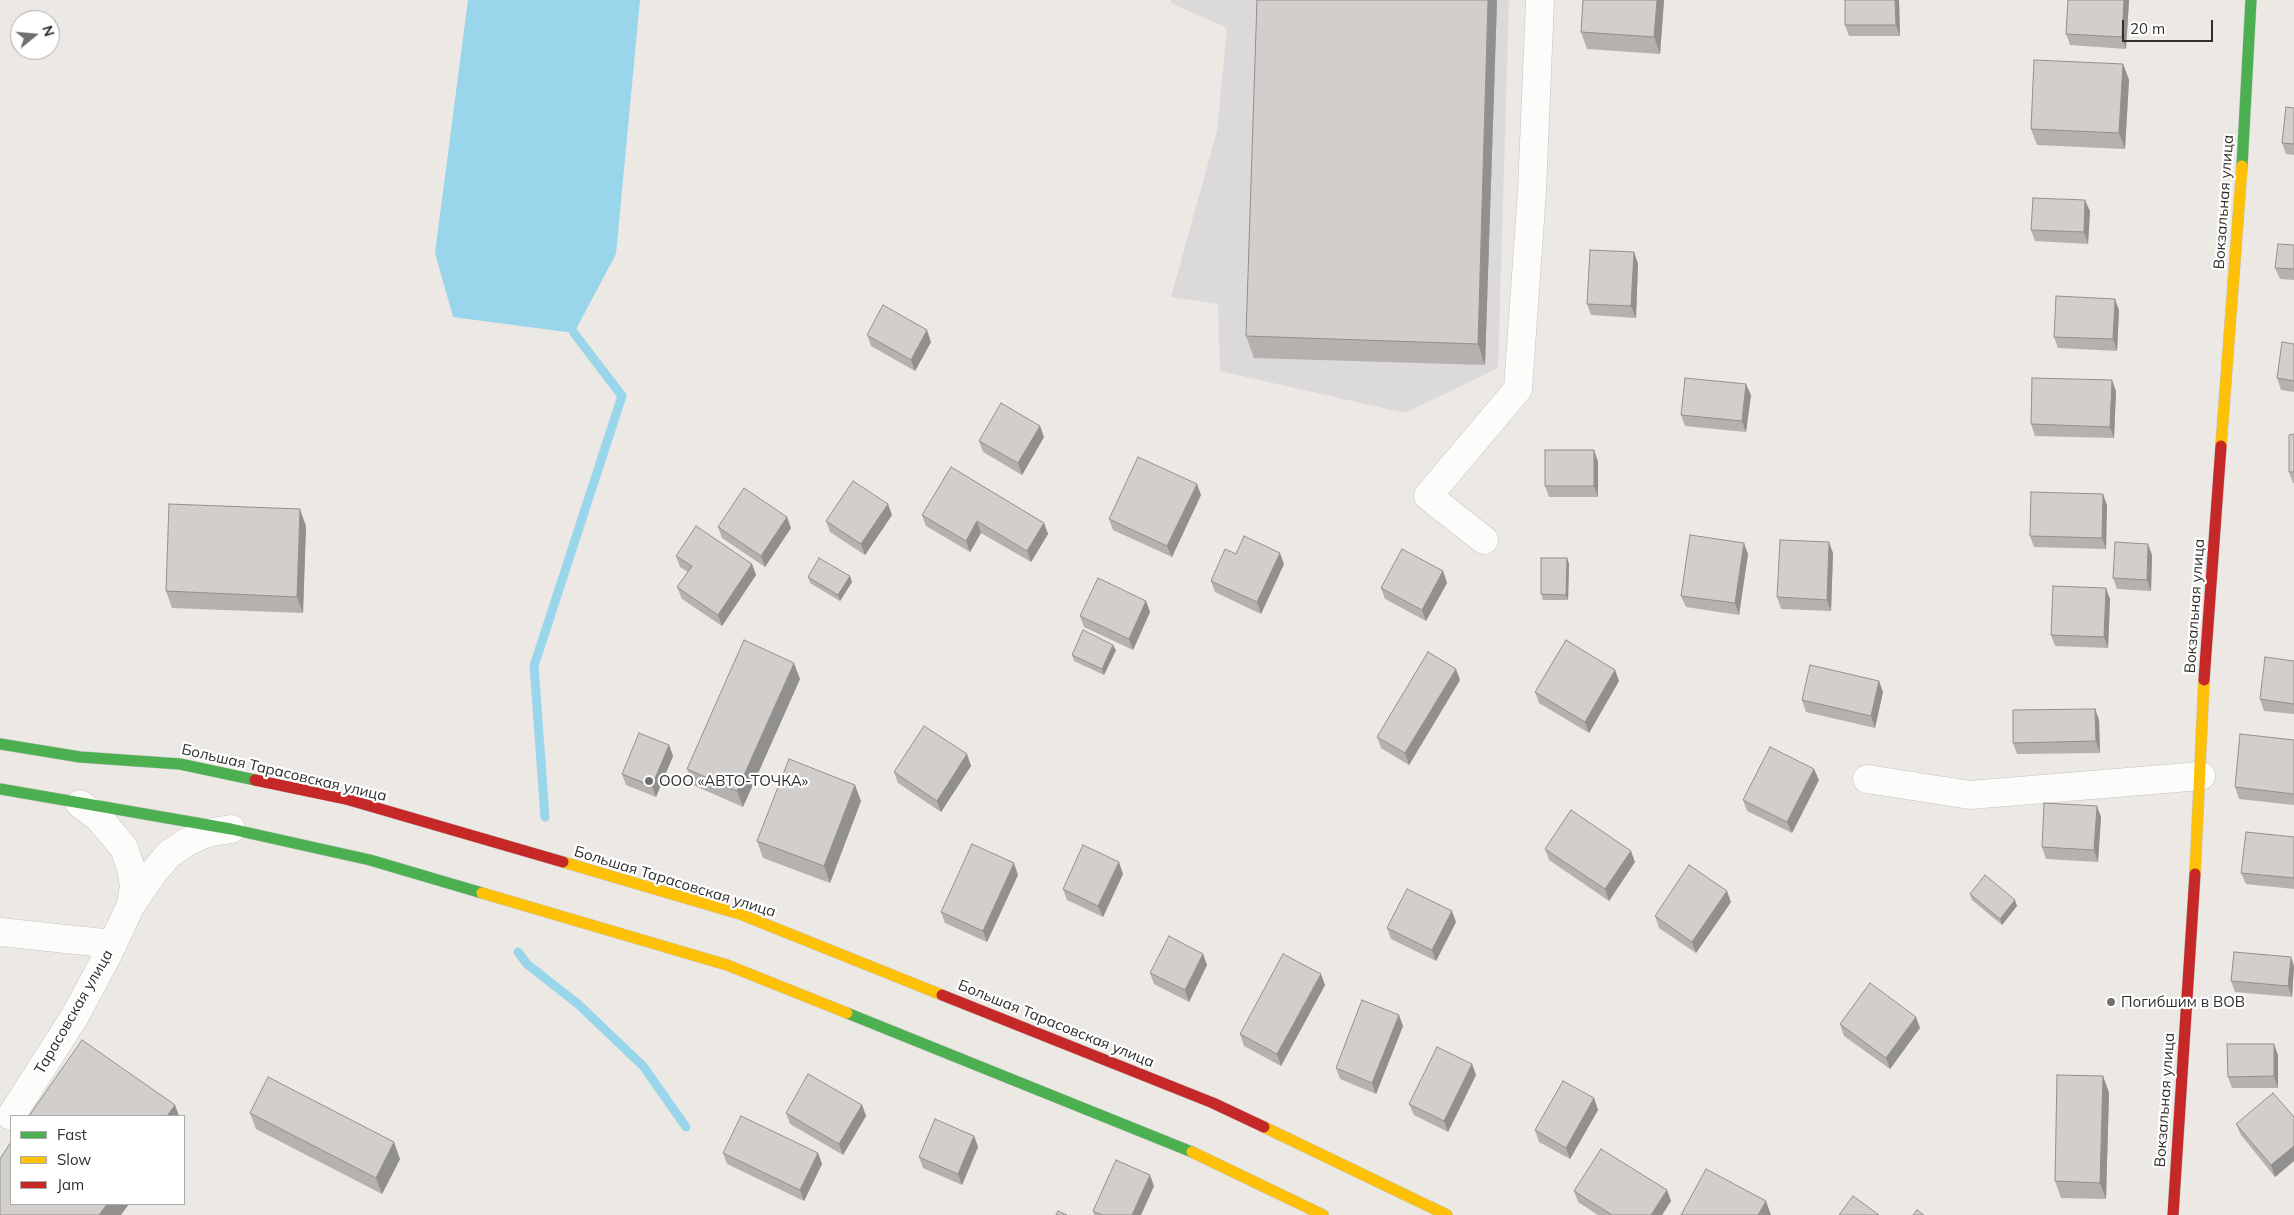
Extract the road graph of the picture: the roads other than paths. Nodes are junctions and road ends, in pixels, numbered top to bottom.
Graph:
1 (1540, 0) edge
2 (2251, 0) edge
3 (1484, 540) dead end
4 (0, 744) edge
5 (2201, 776) junction
6 (1867, 778) dead end
7 (0, 789) edge
8 (80, 804) junction
9 (231, 829) junction
10 (131, 905) junction
11 (0, 932) edge
12 (113, 944) junction
13 (12, 1115) edge
14 (10, 1118) edge
15 (0, 1134) edge
16 (1323, 1215) edge
17 (1447, 1215) edge
18 (2173, 1215) edge

1 - 3 street
2 - 5 street, Вокзальная улица
4 - 17 street, Большая Тарасовская улица
5 - 6 street
5 - 18 street, Вокзальная улица
7 - 8 street
8 - 9 street
8 - 10 street
9 - 10 street
9 - 16 street
10 - 12 street, Тарасовская улица
11 - 12 street
12 - 13 street, Тарасовская улица
14 - 15 street, Тарасовская улица

